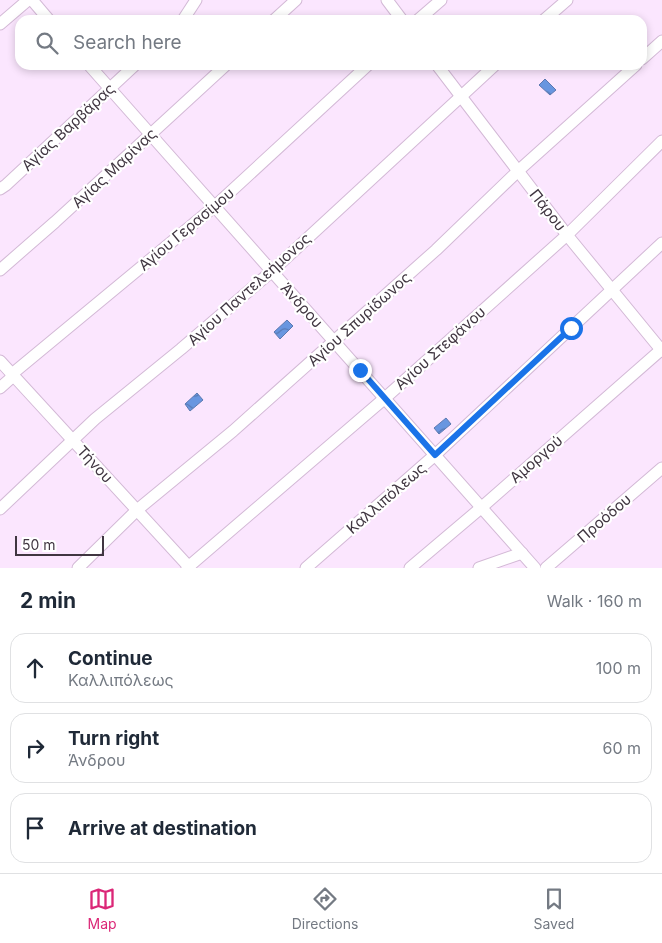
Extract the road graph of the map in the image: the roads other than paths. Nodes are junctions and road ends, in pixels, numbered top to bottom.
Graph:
1 (30, 0) edge
2 (196, 0) edge
3 (296, 0) edge
4 (387, 0) edge
5 (441, 0) edge
6 (567, 0) edge
7 (44, 15) edge
8 (186, 15) edge
9 (280, 15) edge
10 (398, 15) edge
11 (424, 15) edge
12 (550, 15) edge
13 (0, 24) edge
14 (662, 41) edge
15 (647, 54) edge
16 (94, 70) edge
17 (130, 70) edge
18 (221, 70) edge
19 (363, 70) edge
20 (441, 70) edge
21 (490, 70) edge
22 (630, 70) edge
23 (110, 88) junction
24 (461, 97) junction
25 (151, 134) junction
26 (662, 140) edge
27 (518, 172) junction
28 (0, 189) edge
29 (215, 206) junction
30 (567, 235) junction
31 (662, 243) edge
32 (0, 270) edge
33 (272, 271) junction
34 (611, 289) junction
35 (334, 341) junction
36 (662, 350) edge
37 (0, 361) edge
38 (12, 374) junction
39 (0, 388) edge
40 (385, 398) junction
41 (72, 440) junction
42 (435, 455) junction
43 (662, 468) edge
44 (482, 507) junction
45 (0, 509) edge
46 (137, 510) junction
47 (522, 553) junction
48 (189, 567) edge
49 (78, 568) edge
50 (306, 568) edge
51 (410, 568) edge
52 (479, 568) edge
53 (535, 568) edge
54 (546, 568) edge

1 - 7 street
1 - 13 street
2 - 8 street
3 - 9 street
4 - 10 street
5 - 11 street
6 - 12 street
14 - 15 street
16 - 23 street, Άνδρου
17 - 23 street, Αγίας Βαρβάρας
18 - 25 street, Αγίας Μαρίνας
19 - 29 street, Αγίου Γερασίμου
20 - 24 street, Πάρου
21 - 24 street, Αγίου Παντελεήμονος
22 - 27 street, Αγίου Σπυρίδωνος
23 - 25 street, Άνδρου
23 - 28 street, Αγίας Βαρβάρας
24 - 27 street, Πάρου
24 - 33 street, Αγίου Παντελεήμονος
25 - 29 street, Άνδρου
25 - 32 street, Αγίας Μαρίνας
26 - 30 street, Αγίου Στεφάνου
27 - 30 street, Πάρου
27 - 35 street, Αγίου Σπυρίδωνος
29 - 33 street, Άνδρου
29 - 38 street, Αγίου Γερασίμου
30 - 34 street, Πάρου
30 - 40 street, Αγίου Στεφάνου
31 - 34 street, Καλλιπόλεως
33 - 35 street, Άνδρου
33 - 41 street, Αγίου Παντελεήμονος
34 - 36 street, Πάρου
34 - 42 street, Καλλιπόλεως
35 - 40 street, Άνδρου
35 - 46 street, Αγίου Σπυρίδωνος
36 - 44 street, Αμοργού
37 - 38 street, Τήνου
38 - 39 street, Αγίου Γερασίμου
38 - 41 street, Τήνου
40 - 42 street, Άνδρου
40 - 48 street, Αγίου Στεφάνου
41 - 45 street, Αγίου Παντελεήμονος
41 - 46 street, Τήνου
42 - 44 street, Άνδρου
42 - 50 street, Καλλιπόλεως
43 - 54 street, Προόδου
44 - 47 street, Άνδρου
44 - 51 street, Αμοργού
46 - 48 street, Τήνου
46 - 49 street, Αγίου Σπυρίδωνος
47 - 52 street
47 - 53 street, Άνδρου

